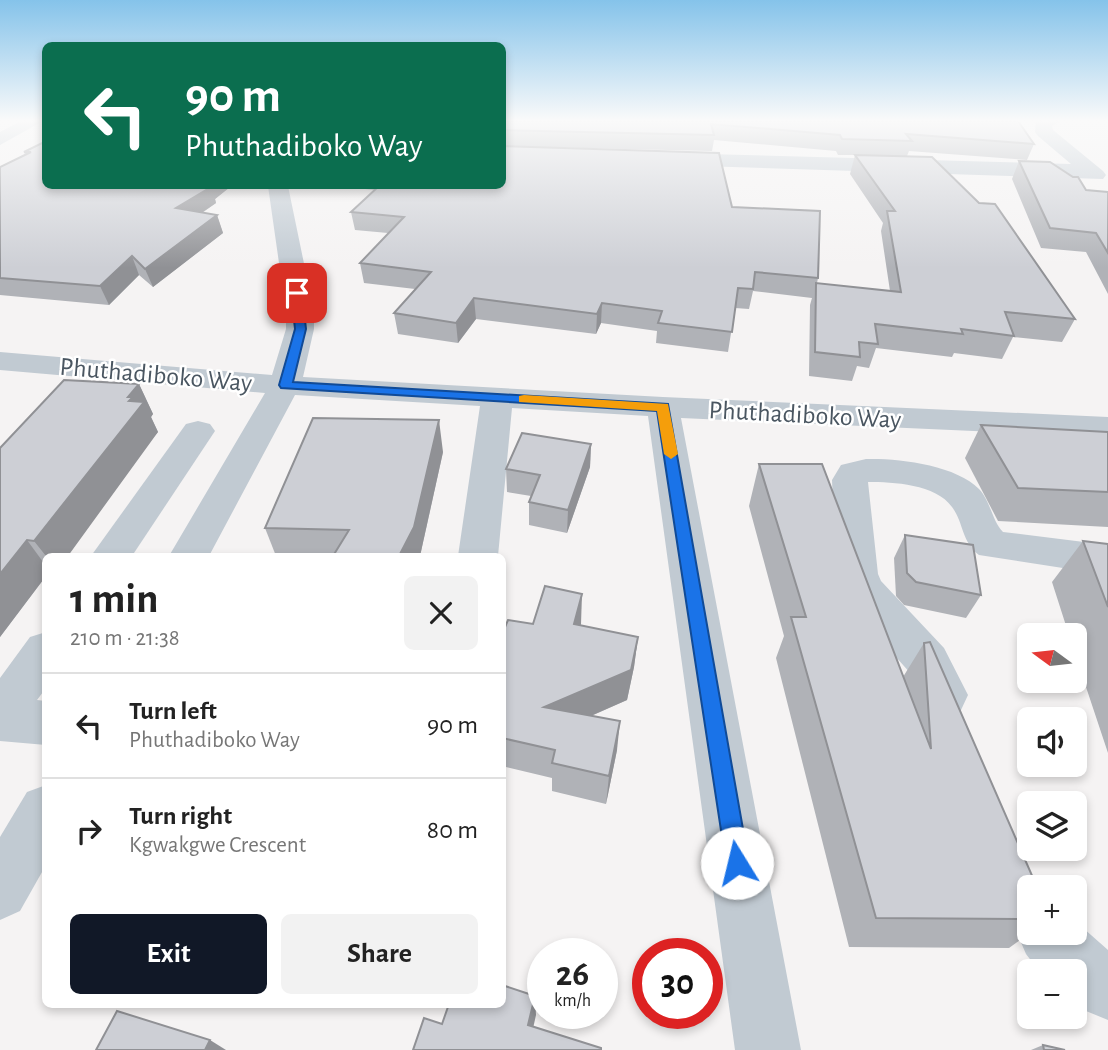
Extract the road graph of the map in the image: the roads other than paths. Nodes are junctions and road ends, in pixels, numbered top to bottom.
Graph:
1 (1054, 170) edge
2 (1090, 171) joint
3 (1108, 186) edge
4 (279, 189) edge
5 (0, 361) edge
6 (285, 385) junction
7 (497, 397) junction
8 (663, 407) junction
9 (1108, 427) edge
10 (198, 431) dead end
11 (113, 553) edge
12 (191, 553) edge
13 (478, 553) edge
14 (1108, 559) edge
15 (42, 656) edge
16 (0, 718) edge
17 (42, 723) edge
18 (960, 733) edge
19 (42, 818) edge
20 (0, 891) edge
21 (1056, 945) edge
22 (1108, 989) edge
23 (768, 1050) edge

1 - 2 street
2 - 3 street
4 - 6 street
5 - 6 street, Phuthadiboko Way
6 - 7 street, Phuthadiboko Way
6 - 12 street
7 - 8 street, Phuthadiboko Way
7 - 13 street
8 - 9 street, Phuthadiboko Way
8 - 23 street
10 - 11 street
14 - 18 street
15 - 16 street
16 - 17 street
19 - 20 street
21 - 22 street

